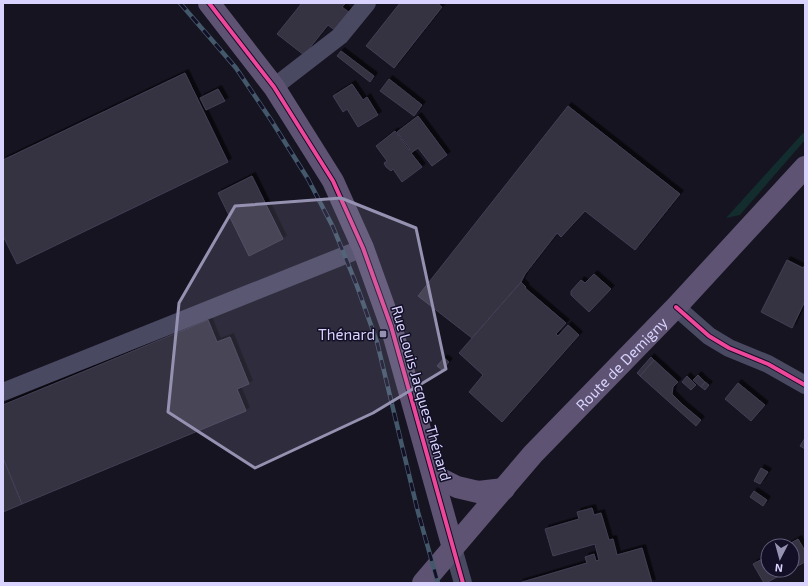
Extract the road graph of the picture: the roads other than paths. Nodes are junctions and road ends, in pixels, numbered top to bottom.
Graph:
1 (209, 3) edge
2 (367, 3) edge
3 (274, 87) junction
4 (805, 167) edge
5 (363, 248) junction
6 (676, 307) junction
7 (805, 385) edge
8 (3, 392) edge
9 (433, 475) junction
10 (504, 489) junction
11 (453, 548) junction
12 (423, 583) edge
13 (463, 583) edge

1 - 3 main road, Rue Louis Jacques Thénard
2 - 3 street
3 - 5 main road, Rue Louis Jacques Thénard
4 - 6 main road, Route de Demigny
5 - 8 street
5 - 9 main road, Rue Louis Jacques Thénard
6 - 7 street
6 - 10 main road, Route de Demigny
9 - 10 main road
9 - 11 main road, Rue Louis Jacques Thénard
10 - 11 main road, Route de Demigny
11 - 12 main road, Route de Demigny
11 - 13 street

